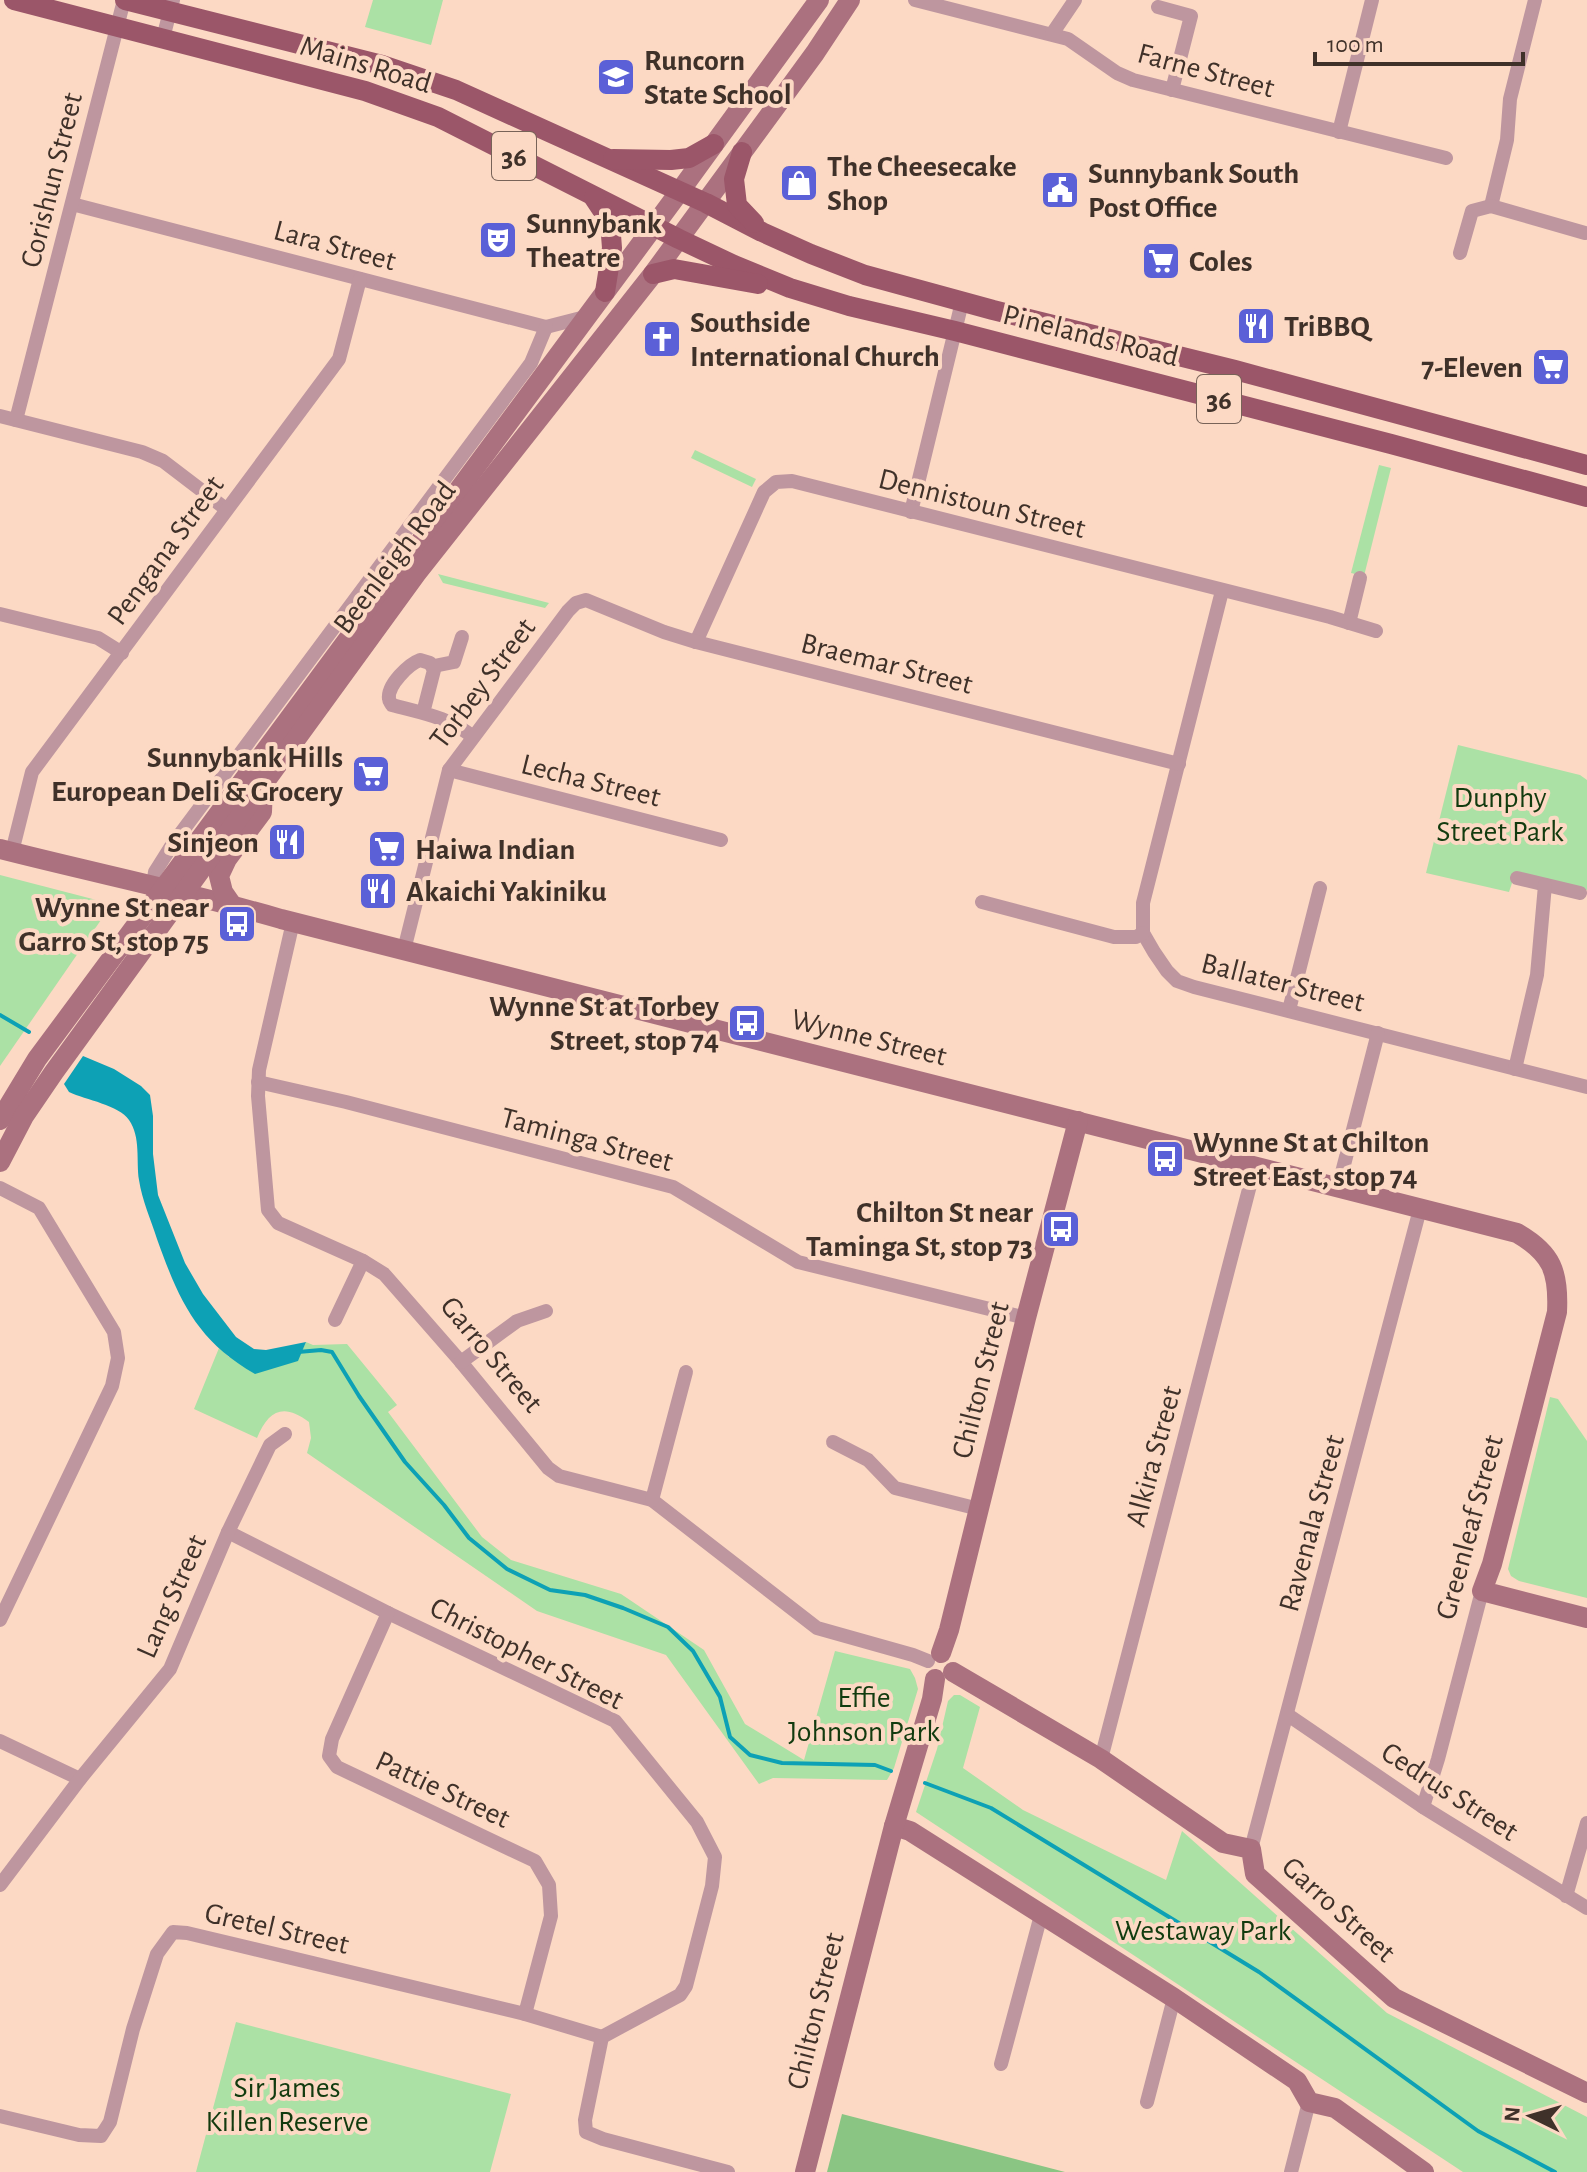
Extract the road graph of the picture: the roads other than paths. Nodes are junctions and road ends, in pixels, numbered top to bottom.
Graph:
1 (14, 0) edge
2 (125, 0) edge
3 (819, 0) edge
4 (850, 0) edge
5 (915, 0) edge
6 (1075, 0) edge
7 (1372, 0) edge
8 (1535, 0) edge
9 (171, 6) edge
10 (1158, 7) dead end
11 (117, 27) junction
12 (1052, 34) junction
13 (163, 38) junction
14 (1172, 90) junction
15 (1339, 132) junction
16 (714, 144) junction
17 (742, 152) junction
18 (1446, 158) dead end
19 (605, 159) junction
20 (680, 191) junction
21 (591, 194) junction
22 (706, 203) junction
23 (72, 204) junction
24 (1491, 206) junction
25 (654, 226) junction
26 (762, 232) junction
27 (1585, 233) edge
28 (679, 239) junction
29 (1460, 253) dead end
30 (653, 274) junction
31 (360, 279) junction
32 (790, 288) junction
33 (605, 292) junction
34 (962, 302) junction
35 (585, 317) junction
36 (546, 327) junction
37 (955, 331) junction
38 (0, 416) edge
39 (16, 420) junction
40 (1587, 465) edge
41 (1587, 497) edge
42 (226, 509) junction
43 (911, 512) junction
44 (1360, 578) dead end
45 (1222, 591) junction
46 (586, 600) joint
47 (0, 614) edge
48 (1349, 623) junction
49 (1376, 631) dead end
50 (462, 637) dead end
51 (696, 642) junction
52 (122, 653) junction
53 (434, 666) junction
54 (423, 713) junction
55 (473, 737) junction
56 (1179, 764) junction
57 (449, 770) junction
58 (263, 785) junction
59 (721, 840) dead end
60 (6, 851) edge
61 (1517, 878) dead end
62 (1545, 885) junction
63 (158, 887) junction
64 (1320, 888) dead end
65 (185, 893) junction
66 (1580, 893) dead end
67 (982, 902) dead end
68 (232, 905) junction
69 (293, 922) junction
70 (1143, 933) junction
71 (404, 950) junction
72 (1289, 1010) junction
73 (1378, 1033) junction
74 (1515, 1069) junction
75 (258, 1082) junction
76 (1587, 1087) edge
77 (5, 1102) edge
78 (0, 1120) edge
79 (1078, 1121) junction
80 (0, 1162) edge
81 (1255, 1166) junction
82 (0, 1188) edge
83 (1338, 1188) junction
84 (1420, 1209) junction
85 (363, 1261) junction
86 (1549, 1262) joint
87 (546, 1311) dead end
88 (1026, 1318) junction
89 (335, 1320) dead end
90 (461, 1362) junction
91 (686, 1372) dead end
92 (285, 1434) dead end
93 (833, 1442) dead end
94 (652, 1500) junction
95 (979, 1509) junction
96 (228, 1532) junction
97 (1482, 1591) junction
98 (388, 1613) junction
99 (1587, 1618) edge
100 (0, 1620) edge
101 (939, 1666) junction
102 (1288, 1715) junction
103 (0, 1741) edge
104 (1101, 1759) junction
105 (80, 1779) junction
106 (1423, 1807) junction
107 (1587, 1823) edge
108 (894, 1826) junction
109 (1251, 1849) junction
110 (0, 1885) edge
111 (1566, 1896) junction
112 (1587, 1908) edge
113 (1041, 1915) junction
114 (1174, 1998) junction
115 (525, 2014) junction
116 (602, 2037) junction
117 (1001, 2064) dead end
118 (1587, 2093) edge
119 (1147, 2102) dead end
120 (1309, 2102) junction
121 (0, 2116) edge
122 (728, 2172) edge
123 (805, 2172) edge
124 (1291, 2172) edge
125 (1424, 2172) edge

1 - 11 main road, Mains Road / 36
2 - 9 main road, Mains Road / 36
2 - 11 street, Corishun Street
3 - 16 street, Beenleigh Road
4 - 17 street, Beenleigh Road
5 - 12 street, Farne Street
6 - 12 street
7 - 15 street
8 - 24 street
9 - 13 street
9 - 19 main road, Mains Road / 36
10 - 14 street
11 - 13 main road, Mains Road / 36
11 - 23 street, Corishun Street
12 - 14 street, Farne Street
13 - 21 main road, Mains Road / 36
14 - 15 street, Farne Street
15 - 18 street, Farne Street
16 - 19 main road
16 - 20 street, Beenleigh Road
17 - 22 street, Beenleigh Road
17 - 26 main road
19 - 20 main road, Mains Road / 36
20 - 22 main road, Mains Road / 36
20 - 25 street, Beenleigh Road
21 - 25 main road, Mains Road / 36
21 - 33 main road
22 - 26 main road, Pinelands Road / 36
22 - 28 street, Beenleigh Road
23 - 31 street, Lara Street
23 - 39 street, Corishun Street
24 - 27 street
24 - 29 street
25 - 28 main road, Mains Road / 36
25 - 33 street, Beenleigh Road
26 - 34 main road, Pinelands Road / 36
28 - 30 street, Beenleigh Road
28 - 32 main road, Pinelands Road / 36
30 - 32 main road
30 - 58 street, Beenleigh Road
31 - 36 street, Lara Street
31 - 42 street, Pengana Street
32 - 37 main road, Pinelands Road / 36
33 - 35 street, Beenleigh Road
34 - 37 street
34 - 40 main road, Pinelands Road / 36
35 - 36 street, Lara Street
35 - 63 street, Beenleigh Road
36 - 63 street, Beenleigh Road
37 - 41 main road, Pinelands Road / 36
37 - 43 street
38 - 39 street
39 - 42 street
42 - 52 street, Pengana Street
43 - 45 street, Dennistoun Street
43 - 51 street, Dennistoun Street
44 - 48 street
45 - 48 street, Dennistoun Street
45 - 56 street
46 - 51 street, Braemar Street
46 - 55 street, Torbey Street
47 - 52 street
48 - 49 street, Dennistoun Street
50 - 53 street
51 - 56 street, Braemar Street
52 - 60 street, Pengana Street
53 - 54 street
53 - 54 street
54 - 55 street
55 - 57 street, Torbey Street
56 - 70 street
57 - 59 street, Lecha Street
57 - 71 street, Torbey Street
58 - 65 street, Beenleigh Road
58 - 68 street
60 - 63 street, Wynne Street
61 - 62 street
62 - 66 street
62 - 74 street
63 - 65 street, Wynne Street
63 - 77 street, Beenleigh Road
64 - 72 street
65 - 68 street, Wynne Street
65 - 80 street, Beenleigh Road
67 - 70 street
68 - 69 street, Wynne Street
69 - 71 street, Wynne Street
69 - 75 street, Garro Street
70 - 72 street, Ballater Street
71 - 79 street, Wynne Street
72 - 73 street, Ballater Street
73 - 74 street, Ballater Street
73 - 83 street
74 - 76 street, Ballater Street
75 - 85 street, Garro Street
75 - 88 street, Taminga Street
77 - 78 street, Beenleigh Road
79 - 81 street, Wynne Street
79 - 88 street, Chilton Street
81 - 83 street, Wynne Street
81 - 104 street, Alkira Street
82 - 100 street
83 - 84 street, Wynne Street
84 - 86 street, Wynne Street
84 - 102 street, Ravenala Street
85 - 89 street
85 - 90 street, Garro Street
86 - 97 street, Greenleaf Street
87 - 90 street
88 - 95 street, Chilton Street
90 - 94 street, Garro Street
91 - 94 street
92 - 96 street, Lang Street
93 - 95 street
94 - 101 street, Garro Street
95 - 101 street, Chilton Street
96 - 98 street, Christopher Street
96 - 105 street, Lang Street
97 - 99 street
97 - 106 street, Greenleaf Street
98 - 115 street, Pattie Street
98 - 116 street, Christopher Street
101 - 104 street, Garro Street
101 - 108 street, Chilton Street
102 - 106 street, Cedrus Street
102 - 109 street, Ravenala Street
103 - 105 street
104 - 109 street, Garro Street
105 - 110 street, Lang Street
106 - 111 street, Cedrus Street
107 - 111 street
108 - 113 street
108 - 123 street, Chilton Street
109 - 118 street, Garro Street
111 - 112 street, Cedrus Street
113 - 114 street
113 - 117 street
114 - 119 street
114 - 120 street
115 - 116 street, Gretel Street
115 - 121 street, Gretel Street
116 - 122 street
120 - 124 street
120 - 125 street

